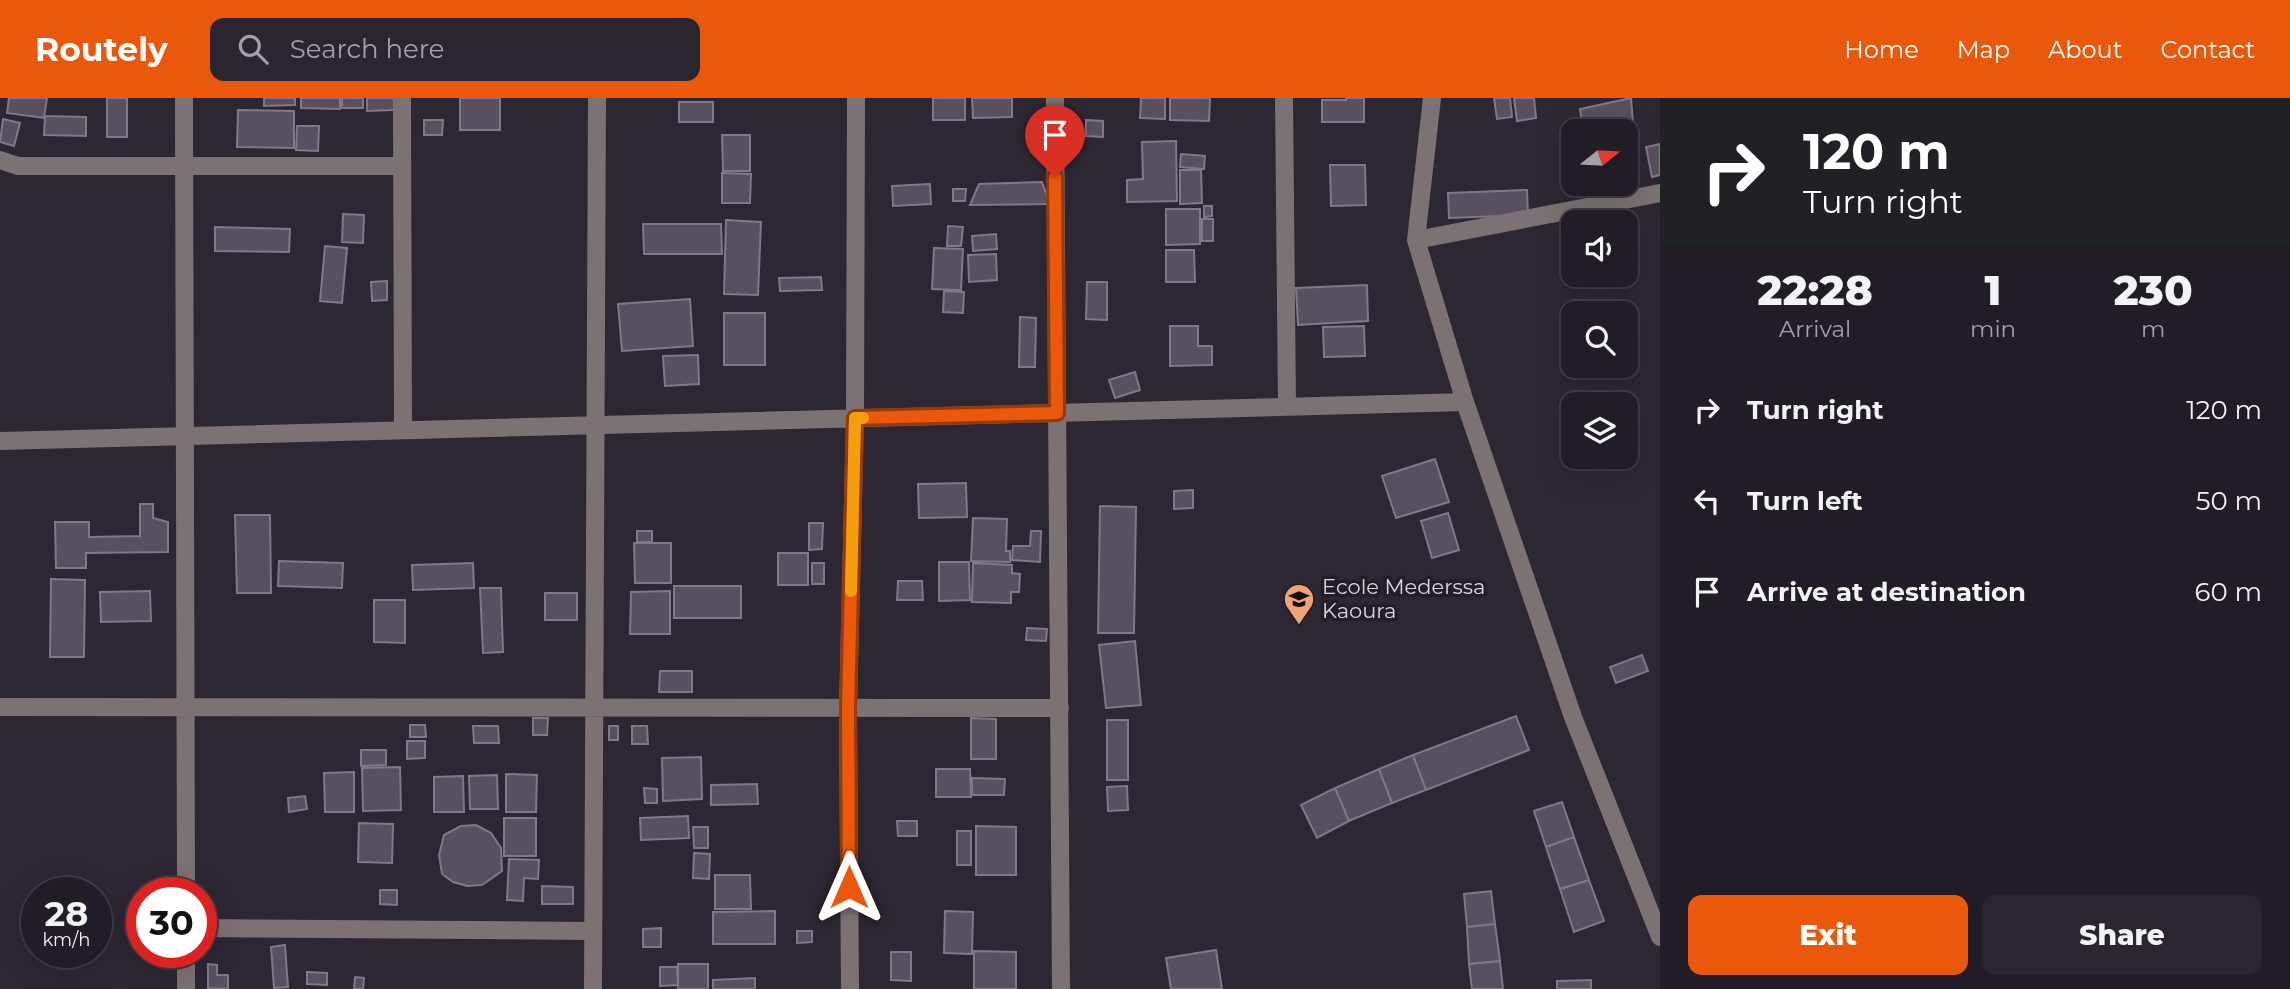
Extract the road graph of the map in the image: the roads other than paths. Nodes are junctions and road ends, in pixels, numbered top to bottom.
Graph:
1 (184, 98) edge
2 (402, 98) edge
3 (597, 98) edge
4 (856, 98) edge
5 (1055, 98) edge
6 (1284, 98) edge
7 (1432, 98) edge
8 (0, 160) edge
9 (184, 166) junction
10 (402, 166) junction
11 (1660, 193) edge
12 (1416, 240) junction
13 (1465, 402) junction
14 (1287, 407) junction
15 (1057, 413) junction
16 (855, 418) junction
17 (596, 425) junction
18 (403, 430) junction
19 (185, 436) junction
20 (0, 441) edge
21 (0, 707) edge
22 (186, 708) junction
23 (594, 708) junction
24 (1059, 708) junction
25 (848, 709) junction
26 (186, 877) edge
27 (217, 928) edge
28 (593, 931) junction
29 (1660, 937) edge
30 (186, 968) edge
31 (186, 989) edge
32 (593, 989) edge
33 (850, 989) edge
34 (1061, 989) edge

1 - 9 street
2 - 10 street
3 - 17 street
4 - 16 street
5 - 15 street
6 - 14 street
7 - 12 street
8 - 9 street
9 - 10 street
9 - 19 street
10 - 18 street
11 - 12 street
12 - 13 street
13 - 14 street
13 - 29 street
14 - 15 street
15 - 16 street
15 - 24 street
16 - 17 street
16 - 25 street
17 - 18 street
17 - 23 street
18 - 19 street
19 - 20 street
19 - 22 street
21 - 22 street
22 - 23 street
22 - 26 street
23 - 25 street
23 - 28 street
24 - 25 street
24 - 34 street
25 - 33 street
27 - 28 street
28 - 32 street
30 - 31 street

